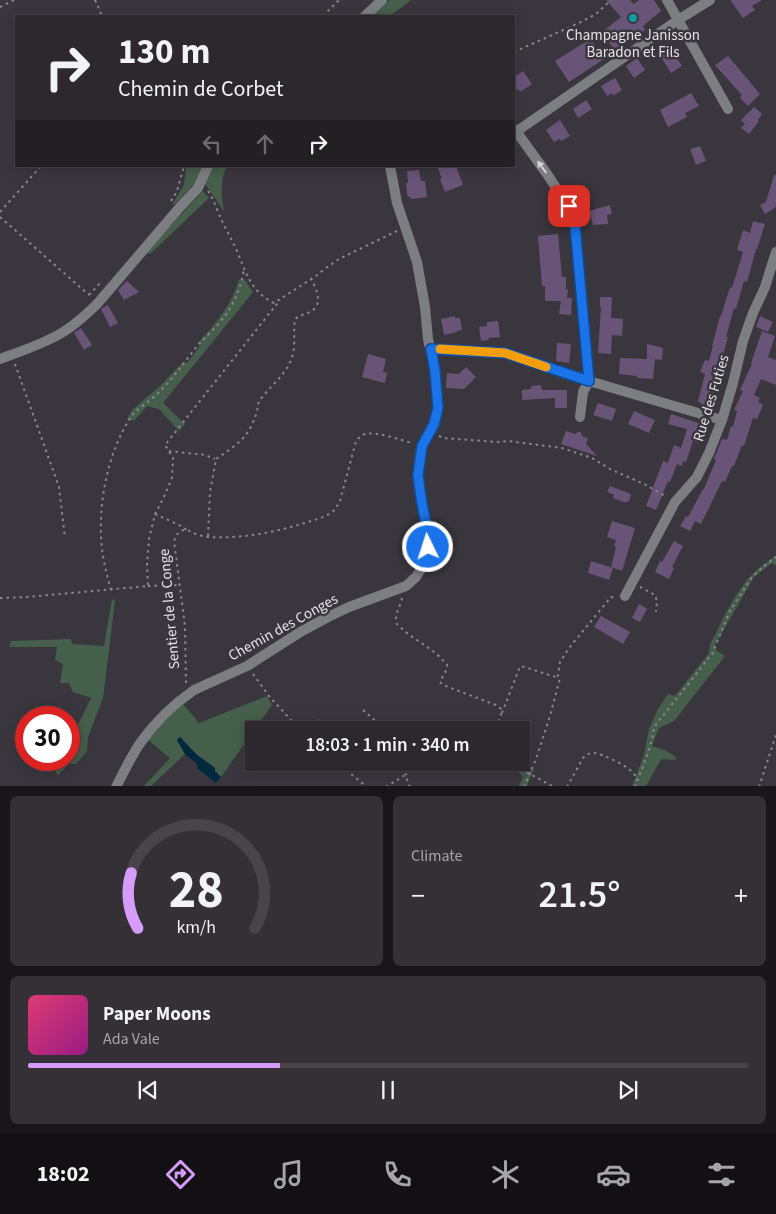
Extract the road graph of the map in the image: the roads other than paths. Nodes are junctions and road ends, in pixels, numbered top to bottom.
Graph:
1 (382, 0) edge
2 (667, 0) edge
3 (710, 0) edge
4 (366, 15) edge
5 (678, 20) junction
6 (728, 109) dead end
7 (515, 131) edge
8 (208, 167) edge
9 (390, 167) edge
10 (776, 252) edge
11 (431, 349) junction
12 (0, 359) edge
13 (589, 381) junction
14 (580, 417) dead end
15 (722, 420) junction
16 (621, 597) road end
17 (116, 786) edge

1 - 4 street
2 - 5 street
3 - 5 street
5 - 6 street
5 - 7 street
13 -> 7 street
8 - 12 street
9 - 11 street, Chemin des Conges
10 - 15 street, Rue des Futies
11 - 13 street
11 - 17 street, Chemin des Conges
13 - 14 street
13 - 15 street
15 - 16 street, Rue des Futies

